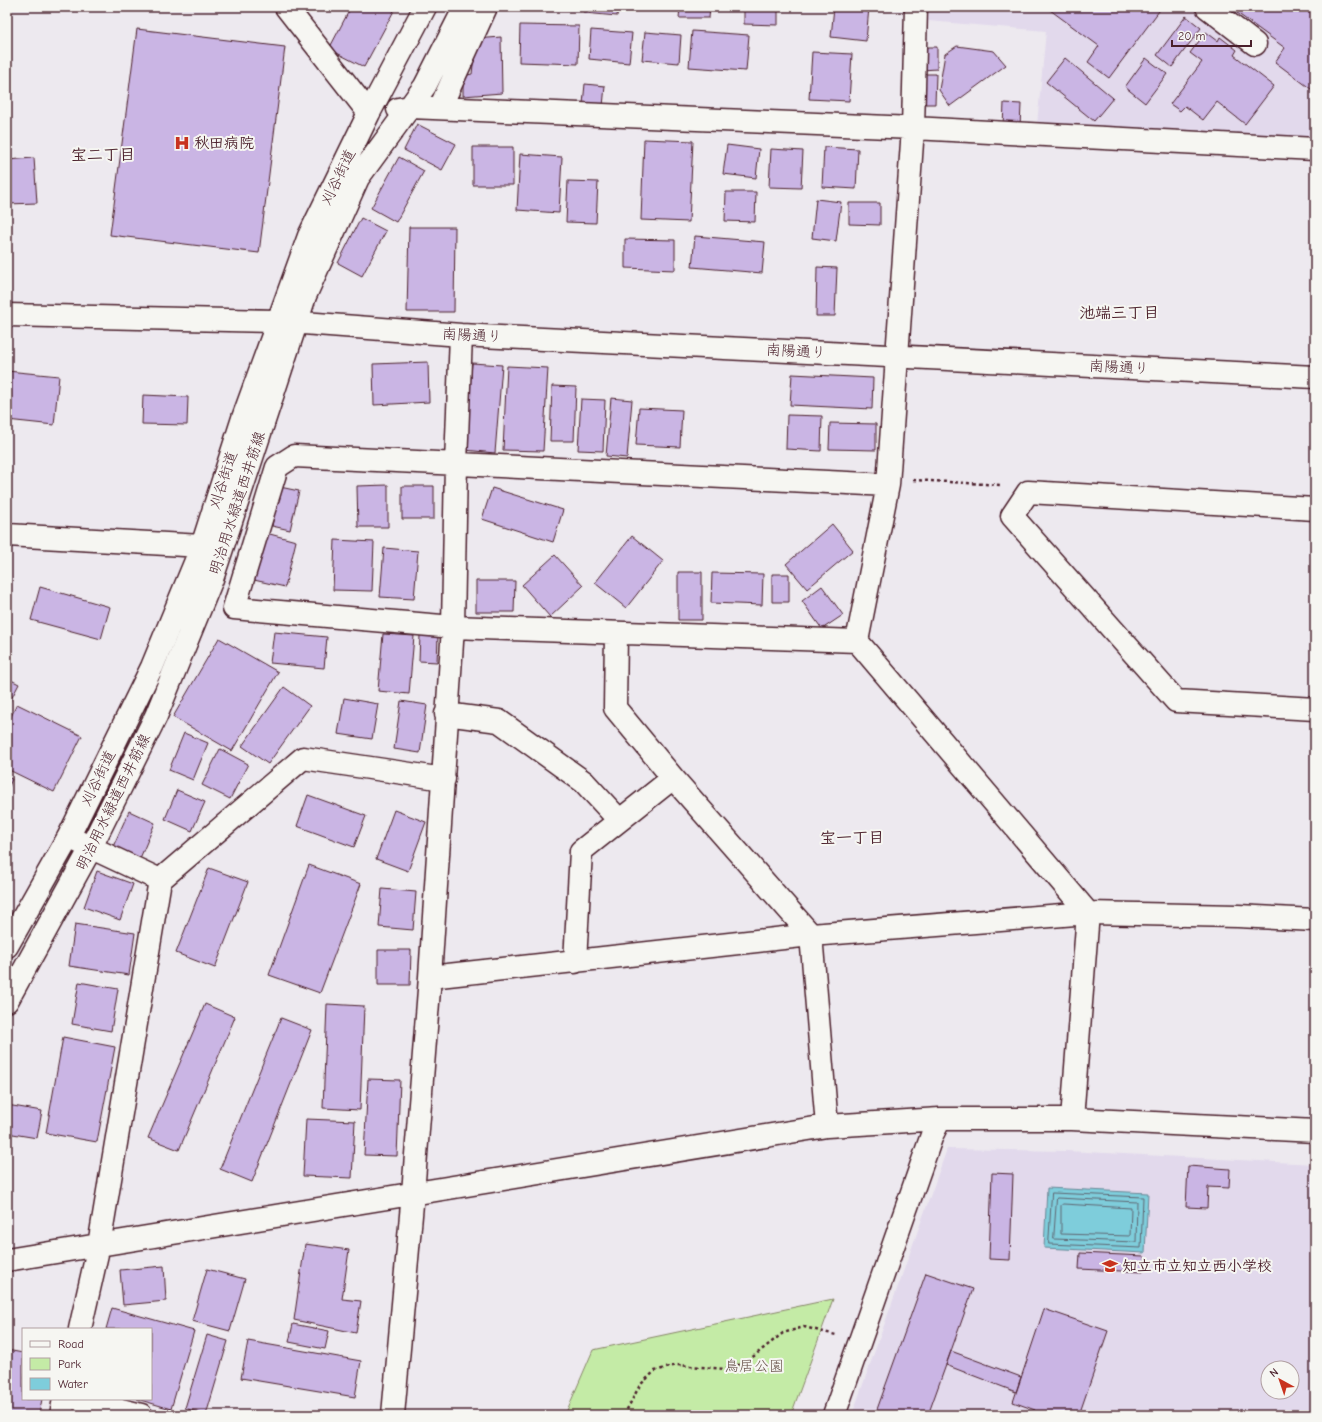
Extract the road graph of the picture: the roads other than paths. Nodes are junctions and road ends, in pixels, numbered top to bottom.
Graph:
1 (286, 7) edge
2 (425, 7) edge
3 (465, 7) edge
4 (486, 7) edge
5 (916, 7) edge
6 (1207, 7) edge
7 (1255, 44) dead end
8 (410, 107) junction
9 (440, 108) junction
10 (369, 113) junction
11 (913, 128) junction
12 (1315, 149) edge
13 (7, 315) edge
14 (287, 322) junction
15 (461, 335) junction
16 (896, 356) junction
17 (1315, 377) edge
18 (456, 463) junction
19 (888, 485) junction
20 (1315, 509) edge
21 (7, 535) edge
22 (202, 546) junction
23 (453, 627) junction
24 (616, 633) junction
25 (857, 641) junction
26 (1315, 709) edge
27 (446, 714) junction
28 (673, 778) junction
29 (444, 779) junction
30 (619, 820) junction
31 (68, 838) junction
32 (90, 848) junction
33 (160, 880) junction
34 (1088, 913) junction
35 (1315, 920) edge
36 (811, 935) junction
37 (7, 946) edge
38 (575, 962) junction
39 (430, 977) junction
40 (7, 1001) edge
41 (940, 1119) junction
42 (1072, 1119) junction
43 (827, 1126) junction
44 (1315, 1131) edge
45 (413, 1192) junction
46 (99, 1245) junction
47 (7, 1260) edge
48 (80, 1328) edge
49 (64, 1400) edge
50 (81, 1400) edge
51 (61, 1415) edge
52 (141, 1415) edge
53 (392, 1415) edge
54 (834, 1415) edge

1 - 10 street
2 - 10 street, 刈谷街道
3 - 8 street, 明治用水緑道西井筋線
4 - 9 street
5 - 11 street
6 - 7 street
8 - 9 street
8 - 10 street
8 - 14 street, 明治用水緑道西井筋線
9 - 11 street
10 - 14 street, 刈谷街道
11 - 12 street
11 - 16 street
13 - 14 street, 南陽通り
14 - 15 street, 南陽通り
14 - 22 street, 刈谷街道
14 - 32 street, 明治用水緑道西井筋線
15 - 16 street, 南陽通り
15 - 18 street
16 - 17 street, 南陽通り
16 - 19 street
18 - 19 street
18 - 23 street
18 - 23 street
19 - 25 street
20 - 26 street
21 - 22 street
22 - 31 street, 刈谷街道
23 - 24 street
23 - 27 street
24 - 25 street
24 - 28 street
25 - 34 street
27 - 29 street
27 - 30 street
28 - 30 street
28 - 36 street
29 - 33 street
29 - 39 street
30 - 38 street
31 - 32 street
31 - 37 street, 刈谷街道
32 - 33 street
32 - 40 street, 明治用水緑道西井筋線
33 - 46 street
34 - 35 street
34 - 36 street
34 - 42 street
36 - 38 street
36 - 43 street
38 - 39 street
39 - 45 street
41 - 42 street
41 - 43 street
41 - 54 street
42 - 44 street
43 - 45 street
45 - 46 street
45 - 53 street
46 - 47 street
46 - 48 street
49 - 51 street
50 - 52 street

